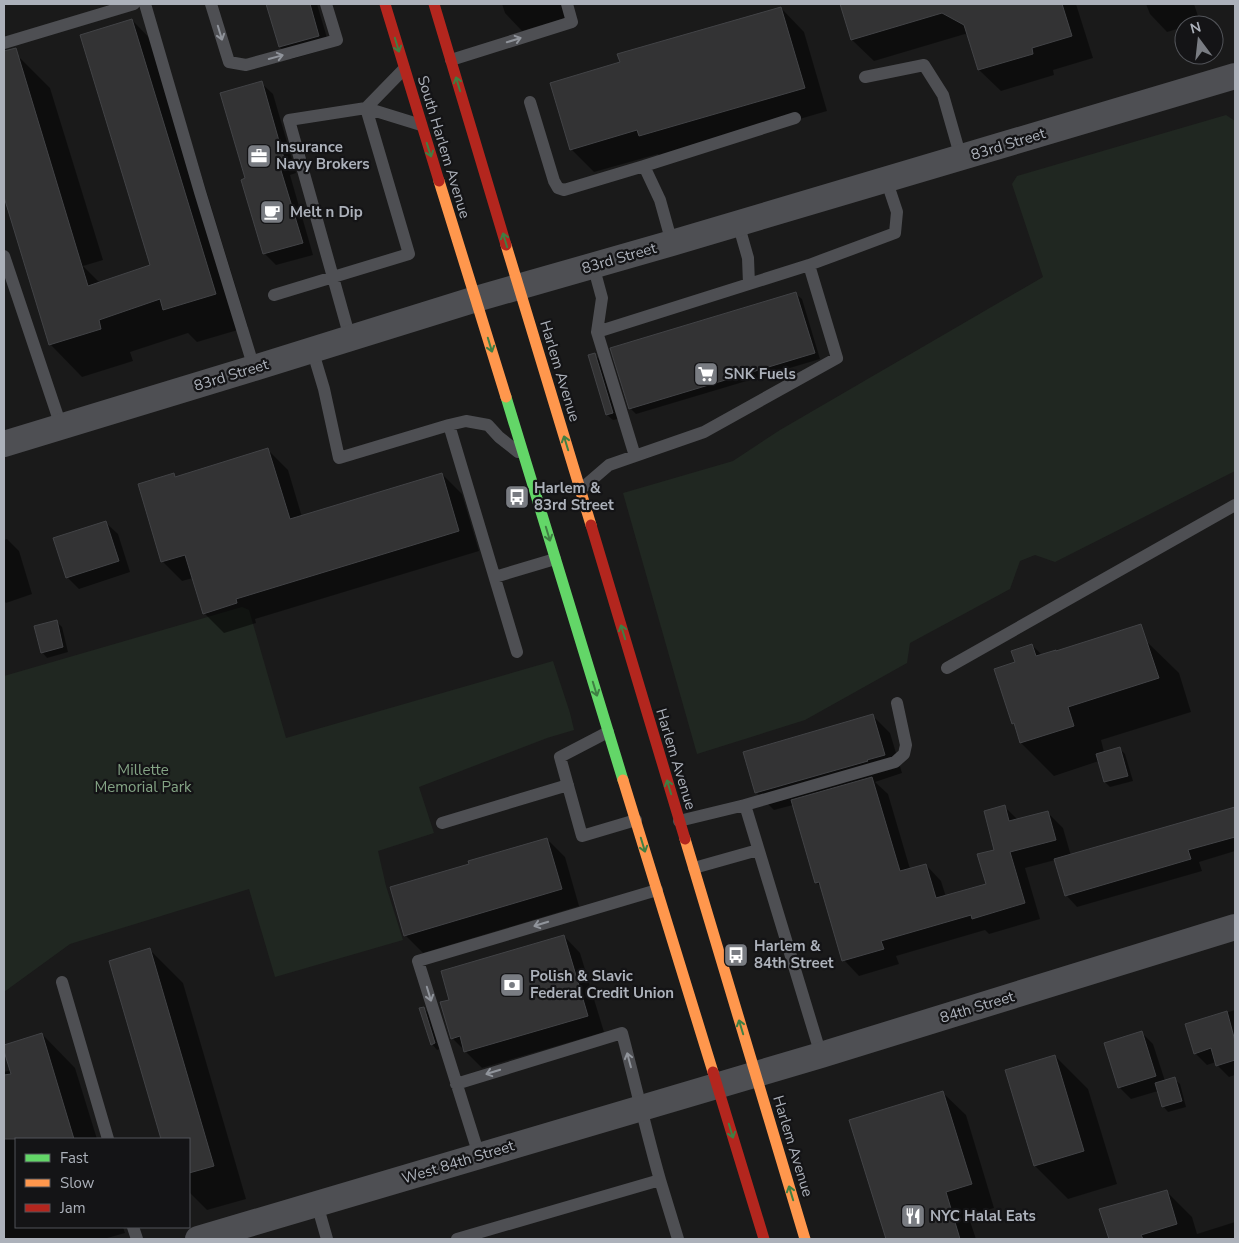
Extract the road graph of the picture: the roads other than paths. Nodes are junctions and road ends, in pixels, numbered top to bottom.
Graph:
1 (134, 4) edge
2 (144, 4) edge
3 (211, 4) edge
4 (326, 4) edge
5 (384, 4) edge
6 (434, 4) edge
7 (567, 4) edge
8 (4, 43) edge
9 (451, 60) junction
10 (404, 69) junction
11 (1235, 76) edge
12 (865, 77) dead end
13 (530, 102) dead end
14 (366, 108) junction
15 (795, 118) dead end
16 (421, 125) junction
17 (961, 158) junction
18 (644, 166) junction
19 (886, 179) junction
20 (738, 223) junction
21 (672, 243) junction
22 (4, 256) edge
23 (594, 265) junction
24 (810, 265) junction
25 (333, 276) junction
26 (749, 284) junction
27 (519, 286) junction
28 (274, 294) dead end
29 (476, 299) junction
30 (596, 332) junction
31 (350, 338) junction
32 (312, 349) junction
33 (254, 368) junction
34 (449, 425) junction
35 (61, 426) junction
36 (4, 444) edge
37 (635, 456) junction
38 (524, 457) junction
39 (580, 490) junction
40 (1235, 505) edge
41 (555, 559) junction
42 (495, 577) junction
43 (517, 652) dead end
44 (947, 668) dead end
45 (897, 704) dead end
46 (608, 732) junction
47 (568, 785) junction
48 (745, 805) junction
49 (636, 820) junction
50 (679, 821) junction
51 (442, 822) dead end
52 (758, 850) junction
53 (694, 868) junction
54 (657, 890) junction
55 (1235, 927) edge
56 (62, 982) dead end
57 (821, 1055) junction
58 (755, 1074) junction
59 (456, 1084) junction
60 (717, 1085) junction
61 (640, 1108) junction
62 (108, 1138) edge
63 (479, 1156) junction
64 (660, 1180) junction
65 (317, 1204) junction
66 (198, 1239) edge
67 (327, 1239) edge
68 (456, 1239) edge
69 (678, 1239) edge
70 (764, 1239) edge
71 (805, 1239) edge

1 - 8 lane
2 - 33 lane
3 -> 4 lane
5 -> 10 main road, South Harlem Avenue
6 - 9 main road
9 -> 7 lane
27 -> 9 main road
10 - 14 lane
10 - 16 main road, South Harlem Avenue
11 - 17 street, 83rd Street
12 - 17 lane
13 - 18 lane
14 - 16 lane
14 - 25 lane
14 - 25 lane
15 - 18 lane
16 -> 29 main road, South Harlem Avenue
17 - 19 street, 83rd Street
18 - 21 lane
19 - 20 street, 83rd Street
19 - 24 lane
20 - 21 street, 83rd Street
20 - 26 lane
21 - 23 street, 83rd Street
22 - 35 lane
23 - 27 street, 83rd Street
23 - 30 lane
24 - 26 lane
24 - 37 lane
25 - 28 lane
25 - 31 lane
26 - 30 lane
27 - 29 street, 83rd Street
39 -> 27 main road, Harlem Avenue
29 - 31 street, 83rd Street
29 -> 38 main road
30 - 37 lane
31 - 32 street, 83rd Street
32 - 33 street, 83rd Street
32 - 34 lane
33 - 35 street, 83rd Street
34 - 38 lane
34 - 42 lane
35 - 36 street, 83rd Street
37 - 39 lane
38 -> 41 main road
50 -> 39 main road, Harlem Avenue
40 - 44 lane
41 - 42 lane
41 -> 46 main road
42 - 43 lane
45 - 48 lane
46 - 47 lane
46 - 49 main road
47 - 49 lane
47 - 51 lane
48 - 50 lane
48 - 52 lane
49 -> 54 main road
50 - 53 main road, Harlem Avenue
52 - 53 lane
52 - 57 lane
58 -> 53 main road, Harlem Avenue
54 -> 59 lane
54 - 60 main road
55 - 57 street, 84th Street
56 - 62 lane
57 - 58 street, 84th Street
58 - 60 street, 84th Street
71 -> 58 main road, Harlem Avenue
61 -> 59 lane
59 - 63 lane
60 - 61 street, West 84th Street
60 -> 70 main road
61 - 63 street, West 84th Street
61 - 64 lane
63 - 65 street, West 84th Street
64 - 68 lane
64 - 69 lane
65 - 66 street, West 84th Street
65 - 67 lane

